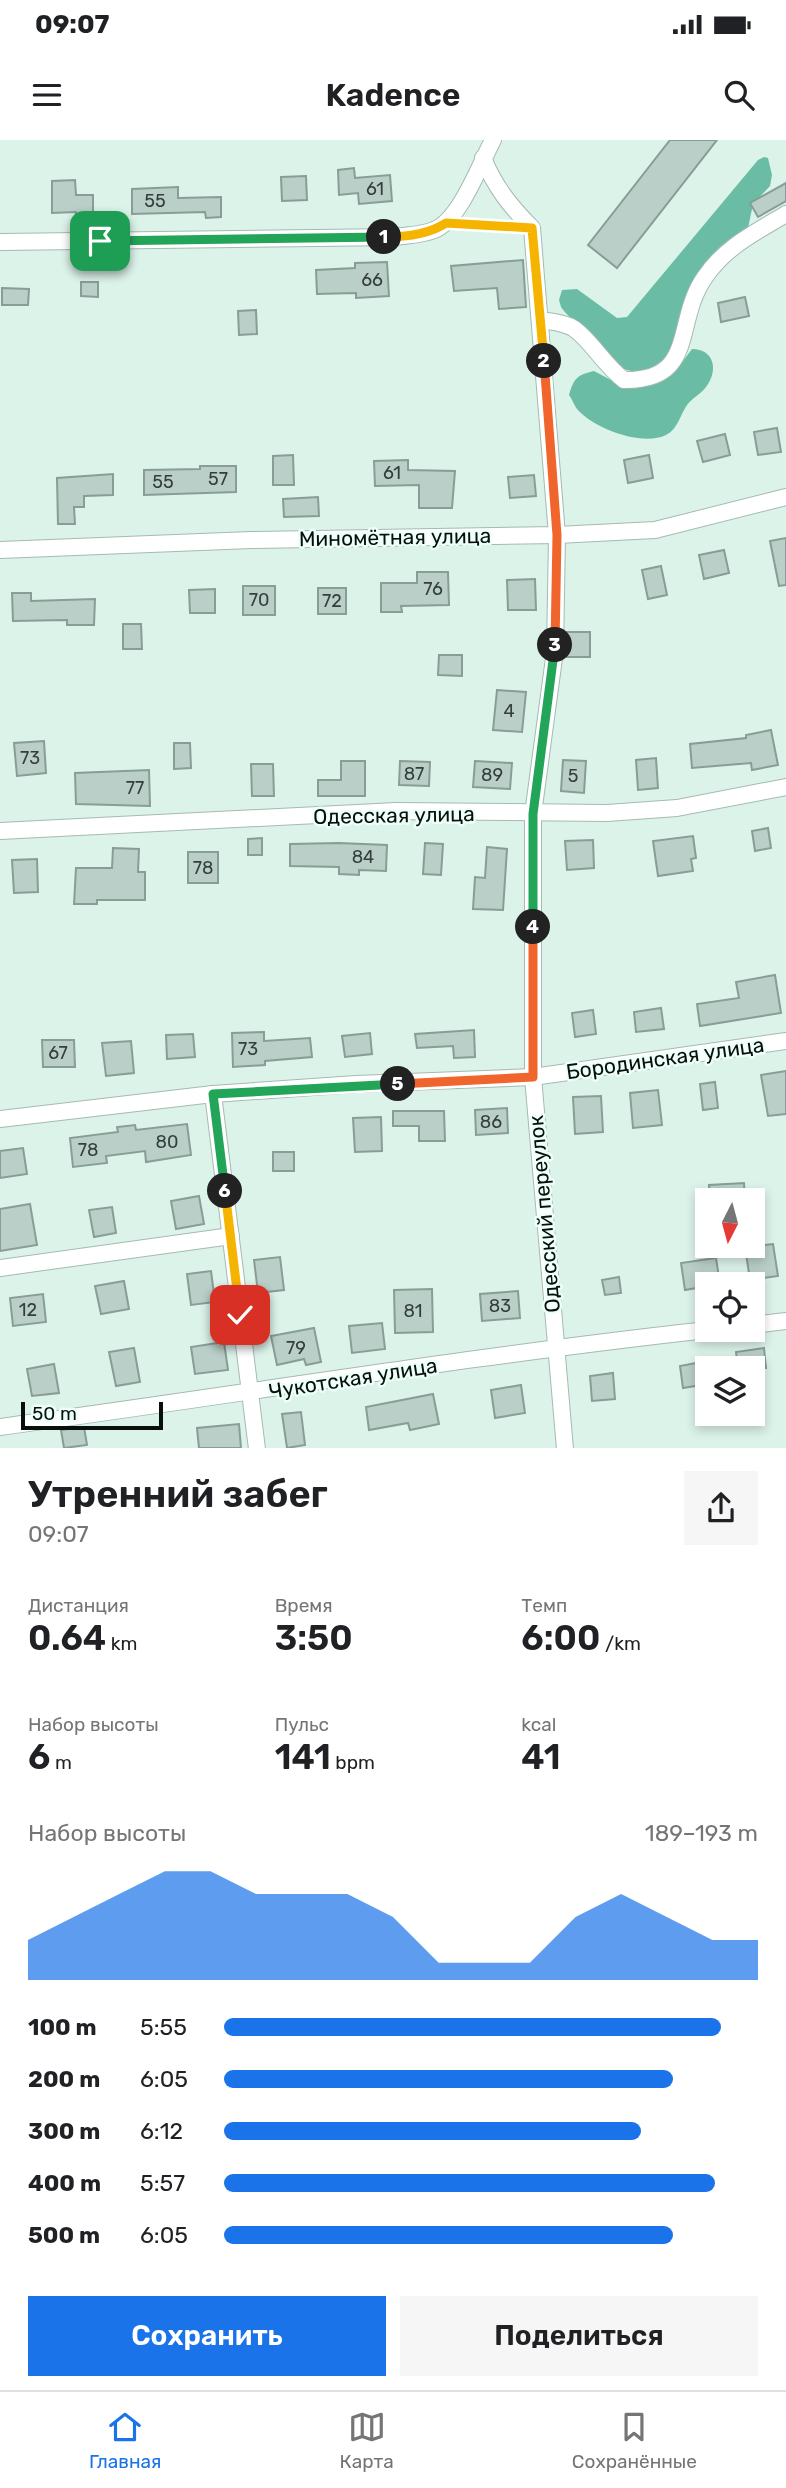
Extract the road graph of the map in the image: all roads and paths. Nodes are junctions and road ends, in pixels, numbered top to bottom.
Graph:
1 (494, 140) edge
2 (483, 158) junction
3 (786, 214) edge
4 (446, 223) junction
5 (532, 228) junction
6 (0, 242) edge
7 (541, 320) junction
8 (786, 497) edge
9 (557, 535) junction
10 (0, 550) edge
11 (786, 787) edge
12 (533, 814) junction
13 (0, 831) edge
14 (786, 1041) edge
15 (533, 1077) junction
16 (213, 1094) junction
17 (0, 1119) edge
18 (231, 1236) junction
19 (0, 1268) edge
20 (786, 1321) edge
21 (765, 1323) edge
22 (695, 1331) edge
23 (555, 1347) junction
24 (250, 1394) junction
25 (0, 1427) edge
26 (257, 1448) edge
27 (565, 1448) edge

1 - 2 street
2 - 4 street
2 - 5 street
3 - 7 street
4 - 5 lane
4 - 6 street
5 - 7 street, Одесский переулок
7 - 9 street, Одесский переулок
8 - 9 street, Миномётная улица
9 - 10 street, Миномётная улица
9 - 12 street, Одесский переулок
11 - 12 street, Одесская улица
12 - 13 street, Одесская улица
12 - 15 street, Одесский переулок
14 - 15 street, Бородинская улица
15 - 16 street, Бородинская улица
15 - 23 street, Одесский переулок
16 - 17 street, Бородинская улица
16 - 18 street
18 - 19 street
18 - 24 street
20 - 21 street
22 - 23 street, Чукотская улица
23 - 24 street, Чукотская улица
23 - 27 street, Одесский переулок
24 - 25 street, Чукотская улица
24 - 26 street

